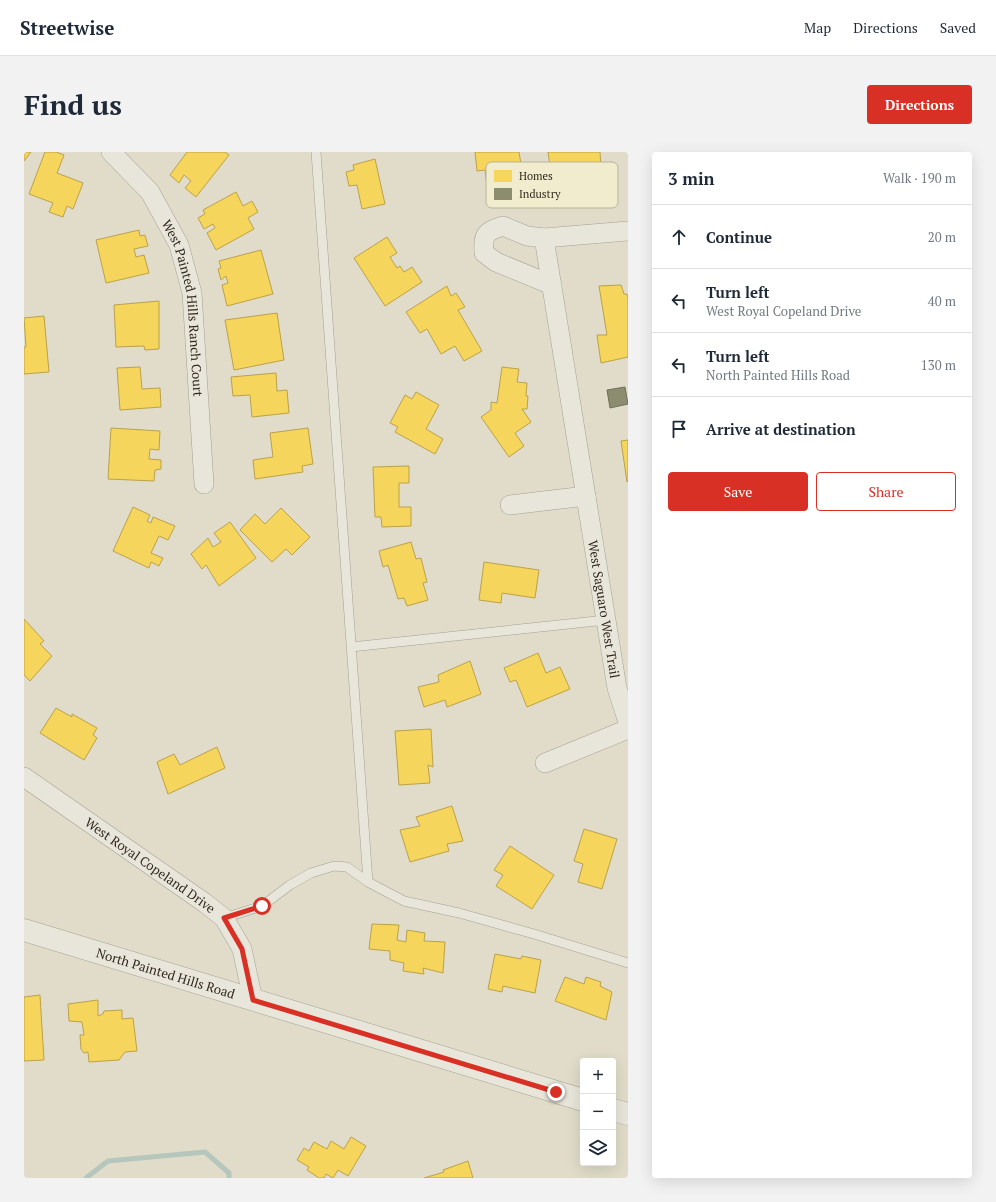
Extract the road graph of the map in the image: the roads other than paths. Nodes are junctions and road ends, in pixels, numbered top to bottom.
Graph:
1 (111, 152) edge
2 (316, 152) edge
3 (628, 230) edge
4 (544, 238) junction
5 (552, 285) junction
6 (204, 484) dead end
7 (586, 496) junction
8 (510, 505) dead end
9 (606, 620) junction
10 (352, 647) junction
11 (628, 722) edge
12 (628, 729) edge
13 (545, 763) dead end
14 (24, 777) edge
15 (368, 882) junction
16 (224, 918) junction
17 (24, 930) edge
18 (628, 963) edge
19 (253, 1000) junction
20 (580, 1099) edge
21 (616, 1111) edge
22 (628, 1114) edge

1 - 6 street, West Painted Hills Ranch Court
2 - 10 lane
3 - 4 street
4 - 5 street, West Saguaro West Trail
4 - 5 street
5 - 7 street, West Saguaro West Trail
7 - 8 street
7 - 9 street, West Saguaro West Trail
9 - 10 lane
9 - 11 street, West Saguaro West Trail
10 - 15 lane
12 - 13 street
14 - 16 street, West Royal Copeland Drive
15 - 16 lane
15 - 18 lane
16 - 19 street, West Royal Copeland Drive
17 - 19 street, North Painted Hills Road
19 - 20 street, North Painted Hills Road
21 - 22 street

